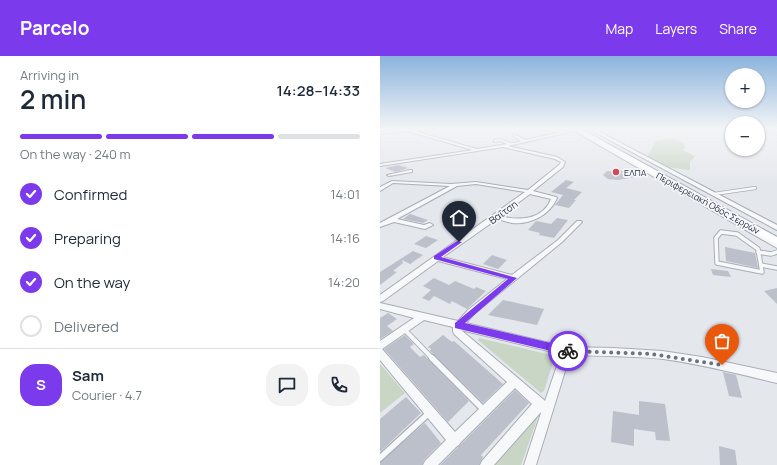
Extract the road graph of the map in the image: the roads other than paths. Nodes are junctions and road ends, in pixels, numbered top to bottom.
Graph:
1 (470, 148) edge
2 (489, 148) edge
3 (532, 148) edge
4 (608, 148) edge
5 (609, 148) edge
6 (627, 148) edge
7 (477, 150) junction
8 (380, 165) edge
9 (380, 168) edge
10 (410, 171) dead end
11 (389, 175) junction
12 (392, 182) junction
13 (457, 184) junction
14 (755, 188) dead end
15 (380, 189) edge
16 (530, 192) junction
17 (714, 194) junction
18 (496, 217) junction
19 (388, 221) junction
20 (580, 222) dead end
21 (380, 225) edge
22 (430, 225) dead end
23 (777, 228) edge
24 (777, 241) edge
25 (777, 246) edge
26 (758, 252) junction
27 (777, 252) edge
28 (436, 258) junction
29 (761, 265) junction
30 (777, 268) edge
31 (514, 278) junction
32 (380, 299) edge
33 (380, 306) edge
34 (423, 316) junction
35 (458, 325) junction
36 (404, 330) junction
37 (380, 346) edge
38 (567, 351) junction
39 (380, 353) edge
40 (777, 378) edge
41 (514, 382) junction
42 (544, 408) junction
43 (485, 410) junction
44 (430, 412) junction
45 (455, 441) junction
46 (380, 458) edge
47 (429, 465) edge
48 (486, 465) edge
49 (530, 465) edge

1 - 7 street
2 - 7 street
3 - 16 street, Βαΐτση
4 - 25 street
5 - 24 main road, Περιφερειακή Οδός Σερρών
6 - 17 street
7 - 8 street
9 - 11 street
10 - 11 street
11 - 12 street
12 - 13 street
12 - 15 street
13 - 16 street
13 - 19 street
14 - 17 lane
16 - 18 street, Βαΐτση
16 - 18 street
17 - 23 street
18 - 28 street, Βαΐτση
19 - 21 street
19 - 22 street
20 - 31 street
26 - 27 lane
26 - 29 lane
26 - 29 lane
28 - 31 street
28 - 32 street, Βαΐτση
29 - 30 lane
31 - 35 street
33 - 34 street
34 - 35 street
34 - 36 street
35 - 38 street
35 - 41 street
36 - 37 street
36 - 43 lane
38 - 40 street
38 - 42 street
39 - 44 street
41 - 42 street
41 - 43 street
42 - 48 street
42 - 49 street
43 - 45 street
44 - 45 street
44 - 46 lane
45 - 47 street

